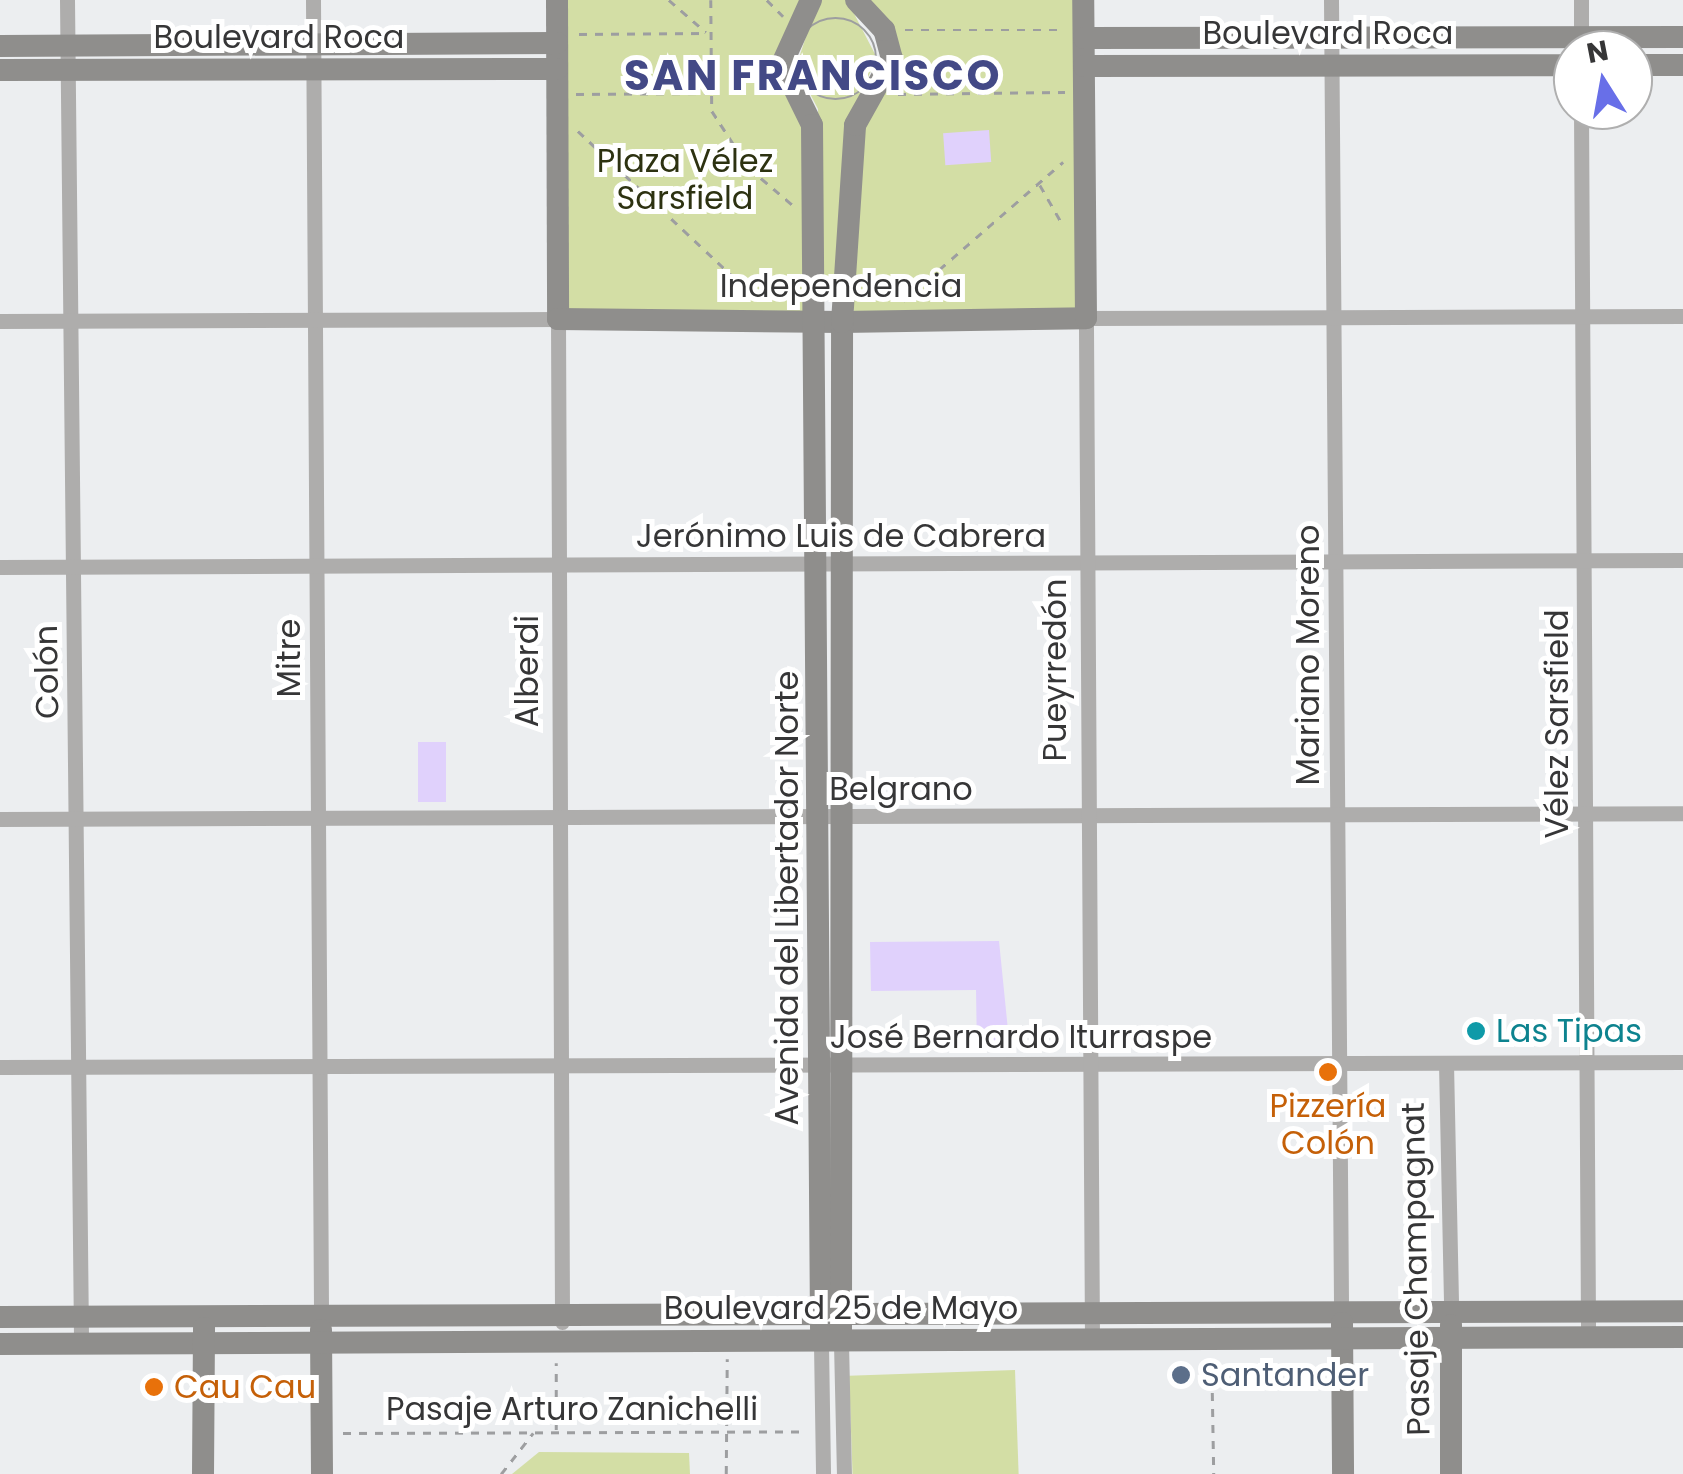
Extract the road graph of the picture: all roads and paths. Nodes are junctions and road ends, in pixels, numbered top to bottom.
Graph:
1 (67, 0) edge
2 (312, 0) edge
3 (557, 0) edge
4 (669, 0) edge
5 (711, 0) edge
6 (767, 0) edge
7 (811, 0) edge
8 (856, 0) edge
9 (1084, 0) edge
10 (1331, 0) edge
11 (1580, 0) edge
12 (798, 21) junction
13 (884, 30) junction
14 (1581, 30) edge
15 (707, 33) junction
16 (1084, 34) junction
17 (1683, 36) edge
18 (1332, 37) junction
19 (557, 38) junction
20 (1653, 38) edge
21 (1553, 42) edge
22 (313, 44) junction
23 (0, 46) edge
24 (67, 46) junction
25 (1553, 65) edge
26 (1653, 65) edge
27 (1683, 65) edge
28 (1084, 66) junction
29 (1332, 66) junction
30 (558, 69) junction
31 (0, 70) edge
32 (68, 70) junction
33 (313, 70) junction
34 (871, 91) junction
35 (1084, 91) junction
36 (710, 94) junction
37 (558, 102) junction
38 (1581, 130) edge
39 (1084, 144) junction
40 (1039, 184) junction
41 (812, 221) junction
42 (1066, 230) dead end
43 (1582, 316) junction
44 (1683, 316) edge
45 (1333, 317) junction
46 (784, 318) junction
47 (883, 318) junction
48 (1086, 318) junction
49 (558, 319) junction
50 (70, 320) junction
51 (314, 320) junction
52 (0, 321) edge
53 (812, 321) junction
54 (842, 322) junction
55 (1584, 560) junction
56 (1683, 560) edge
57 (1087, 562) junction
58 (1335, 562) junction
59 (559, 564) junction
60 (827, 565) junction
61 (0, 566) edge
62 (73, 566) junction
63 (316, 566) junction
64 (1683, 813) edge
65 (1336, 814) junction
66 (1586, 814) junction
67 (1088, 815) junction
68 (560, 817) junction
69 (828, 817) junction
70 (0, 818) edge
71 (76, 818) junction
72 (318, 818) junction
73 (1587, 1062) junction
74 (1683, 1062) edge
75 (1338, 1063) junction
76 (1446, 1063) junction
77 (1090, 1064) junction
78 (561, 1065) junction
79 (78, 1066) junction
80 (320, 1066) junction
81 (830, 1066) junction
82 (0, 1067) edge
83 (1340, 1311) junction
84 (1588, 1311) junction
85 (1683, 1311) edge
86 (1451, 1312) junction
87 (1092, 1313) junction
88 (562, 1315) junction
89 (321, 1316) junction
90 (0, 1317) edge
91 (81, 1317) junction
92 (204, 1317) junction
93 (831, 1317) junction
94 (1344, 1336) junction
95 (1452, 1336) junction
96 (1588, 1337) junction
97 (1683, 1337) edge
98 (1211, 1338) junction
99 (1092, 1339) junction
100 (321, 1342) junction
101 (559, 1342) junction
102 (728, 1342) junction
103 (82, 1343) junction
104 (204, 1343) junction
105 (0, 1344) edge
106 (831, 1344) junction
107 (727, 1431) junction
108 (823, 1431) junction
109 (534, 1432) junction
110 (556, 1432) junction
111 (322, 1433) junction
112 (203, 1474) edge
113 (322, 1474) edge
114 (501, 1474) edge
115 (726, 1474) edge
116 (823, 1474) edge
117 (844, 1474) edge
118 (1214, 1474) edge
119 (1342, 1474) edge
120 (1450, 1474) edge

1 - 24 street, Colón
2 - 22 street, Mitre
3 - 19 main road, Alberdi
4 - 15 path
5 - 15 path
6 - 12 path
7 - 12 main road
8 - 13 main road
9 - 16 main road, Pueyrredón
10 - 18 street, Mariano Moreno
11 - 14 street
12 - 41 main road, Avenida del Libertador Norte
13 - 16 path
13 - 34 main road
15 - 19 path
15 - 36 path
16 - 18 main road, Boulevard Roca
16 - 28 main road, Pueyrredón
17 - 20 main road, Boulevard Roca
18 - 21 main road, Boulevard Roca
18 - 29 street, Mariano Moreno
19 - 22 main road, Boulevard Roca
19 - 30 main road, Alberdi
22 - 24 main road, Boulevard Roca
22 - 33 street, Mitre
23 - 24 main road, Boulevard Roca
24 - 32 street, Colón
25 - 29 main road, Boulevard Roca
26 - 27 main road
28 - 29 main road, Boulevard Roca
28 - 35 main road, Pueyrredón
29 - 45 street, Mariano Moreno
30 - 33 main road, Boulevard Roca
30 - 37 main road, Alberdi
31 - 32 main road, Boulevard Roca
32 - 33 main road, Boulevard Roca
32 - 50 street, Colón
33 - 51 street, Mitre
34 - 34 path
34 - 35 path
34 - 54 main road, Avenida del Libertador Norte
35 - 39 main road, Pueyrredón
36 - 37 path
36 - 41 path
37 - 46 path
37 - 49 main road, Alberdi
38 - 43 street, Vélez Sarsfield
39 - 40 path
39 - 48 main road, Pueyrredón
40 - 42 path
40 - 47 path
41 - 53 main road, Avenida del Libertador Norte
43 - 44 street, Independencia
43 - 45 street, Independencia
43 - 55 street, Vélez Sarsfield
45 - 48 street, Independencia
45 - 58 street, Mariano Moreno
46 - 49 main road, Independencia
46 - 53 main road, Independencia
47 - 48 main road, Independencia
47 - 54 main road, Independencia
48 - 57 street, Pueyrredón
49 - 51 street, Independencia
49 - 59 street, Alberdi
50 - 51 street, Independencia
50 - 52 street, Independencia
50 - 62 street, Colón
51 - 63 street, Mitre
53 - 54 main road, Independencia
53 - 60 main road, Avenida del Libertador Norte
54 - 60 main road, Avenida del Libertador Norte
55 - 56 street, Jerónimo Luis de Cabrera
55 - 58 street, Jerónimo Luis de Cabrera
55 - 66 street, Vélez Sarsfield
57 - 58 street, Jerónimo Luis de Cabrera
57 - 60 street, Jerónimo Luis de Cabrera
57 - 67 street, Pueyrredón
58 - 65 street, Mariano Moreno
59 - 60 street, Jerónimo Luis de Cabrera
59 - 63 street, Jerónimo Luis de Cabrera
59 - 68 street, Alberdi
60 - 69 main road, Avenida del Libertador Norte
61 - 62 street, Jerónimo Luis de Cabrera
62 - 63 street, Jerónimo Luis de Cabrera
62 - 71 street, Colón
63 - 72 street, Mitre
64 - 66 street, Belgrano
65 - 66 street, Belgrano
65 - 67 street, Belgrano
65 - 75 street, Mariano Moreno
66 - 73 street, Vélez Sarsfield
67 - 69 street, Belgrano
67 - 77 street, Pueyrredón
68 - 69 street, Belgrano
68 - 72 street, Belgrano
68 - 78 street, Alberdi
69 - 81 main road, Avenida del Libertador Norte
70 - 71 street, Belgrano
71 - 72 street, Belgrano
71 - 79 street, Colón
72 - 80 street, Mitre
73 - 74 street, José Bernardo Iturraspe
73 - 76 street, José Bernardo Iturraspe
73 - 84 street, Vélez Sarsfield
75 - 76 street, José Bernardo Iturraspe
75 - 77 street, José Bernardo Iturraspe
75 - 83 street, Mariano Moreno
76 - 86 street, Pasaje Champagnat
77 - 81 street, José Bernardo Iturraspe
77 - 87 street, Pueyrredón
78 - 80 street, José Bernardo Iturraspe
78 - 81 street, José Bernardo Iturraspe
78 - 88 street, Alberdi
79 - 80 street, José Bernardo Iturraspe
79 - 82 street, José Bernardo Iturraspe
79 - 91 street, Colón
80 - 89 street, Mitre
81 - 93 main road, Avenida del Libertador Norte
83 - 86 main road, Boulevard 25 de Mayo
83 - 87 main road, Boulevard 25 de Mayo
83 - 94 main road
84 - 85 main road, Boulevard 25 de Mayo
84 - 86 main road, Boulevard 25 de Mayo
84 - 96 street, Vélez Sarsfield
86 - 95 main road, Pasaje Champagnat
87 - 93 main road, Boulevard 25 de Mayo
87 - 99 street, Pueyrredón
88 - 89 main road, Boulevard 25 de Mayo
88 - 93 main road, Boulevard 25 de Mayo
88 - 101 street, Alberdi
89 - 92 main road, Boulevard 25 de Mayo
89 - 100 main road
90 - 91 main road, Boulevard 25 de Mayo
91 - 92 main road, Boulevard 25 de Mayo
91 - 103 street, Colón
92 - 104 main road
93 - 106 main road, Avenida del Libertador Norte
94 - 95 main road, Boulevard 25 de Mayo
94 - 98 main road, Boulevard 25 de Mayo
94 - 119 main road
95 - 96 main road, Boulevard 25 de Mayo
95 - 120 main road, Pasaje Champagnat
96 - 97 main road, Boulevard 25 de Mayo
98 - 99 main road, Boulevard 25 de Mayo
98 - 118 path
99 - 106 main road, Boulevard 25 de Mayo
100 - 101 main road, Boulevard 25 de Mayo
100 - 104 main road, Boulevard 25 de Mayo
100 - 111 main road
101 - 102 main road, Boulevard 25 de Mayo
101 - 110 path
102 - 106 main road, Boulevard 25 de Mayo
102 - 107 path
103 - 104 main road, Boulevard 25 de Mayo
103 - 105 main road, Boulevard 25 de Mayo
104 - 112 main road
106 - 108 street, Avenida del Libertador Norte
106 - 117 street, Avenida del Libertador Norte
107 - 108 path, Pasaje Arturo Zanichelli
107 - 110 path, Pasaje Arturo Zanichelli
107 - 115 path
108 - 116 street, Avenida del Libertador Norte
109 - 110 path, Pasaje Arturo Zanichelli
109 - 111 path, Pasaje Arturo Zanichelli
109 - 114 path
111 - 113 main road

